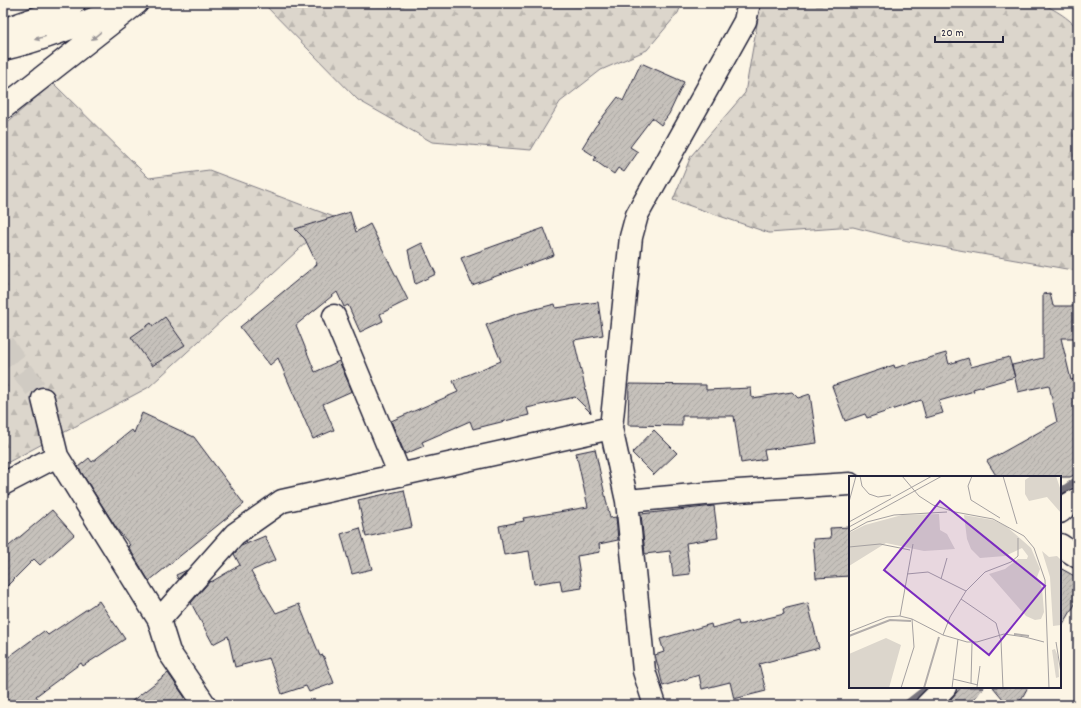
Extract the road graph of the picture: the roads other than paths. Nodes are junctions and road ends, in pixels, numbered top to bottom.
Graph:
1 (74, 3) edge
2 (128, 3) edge
3 (137, 3) edge
4 (750, 3) edge
5 (3, 30) edge
6 (3, 49) edge
7 (3, 108) edge
8 (334, 316) dead end
9 (43, 399) tunnel mouth
10 (611, 428) junction
11 (57, 456) junction
12 (400, 475) junction
13 (3, 484) edge
14 (849, 484) edge
15 (1078, 499) edge
16 (627, 500) junction
17 (1061, 511) edge
18 (1061, 546) edge
19 (1078, 557) edge
20 (159, 620) junction
21 (944, 688) edge
22 (205, 705) edge
23 (655, 705) edge
24 (927, 705) edge

1 - 5 main road
2 -> 6 main road
3 -> 7 main road
4 - 10 main road
8 - 12 main road
9 - 11 main road
10 - 12 main road
10 - 16 main road
11 - 13 main road
11 - 20 main road
12 - 20 main road
14 - 16 main road
15 - 17 main road
16 - 23 main road
18 - 19 main road
20 - 22 main road
21 - 24 main road

